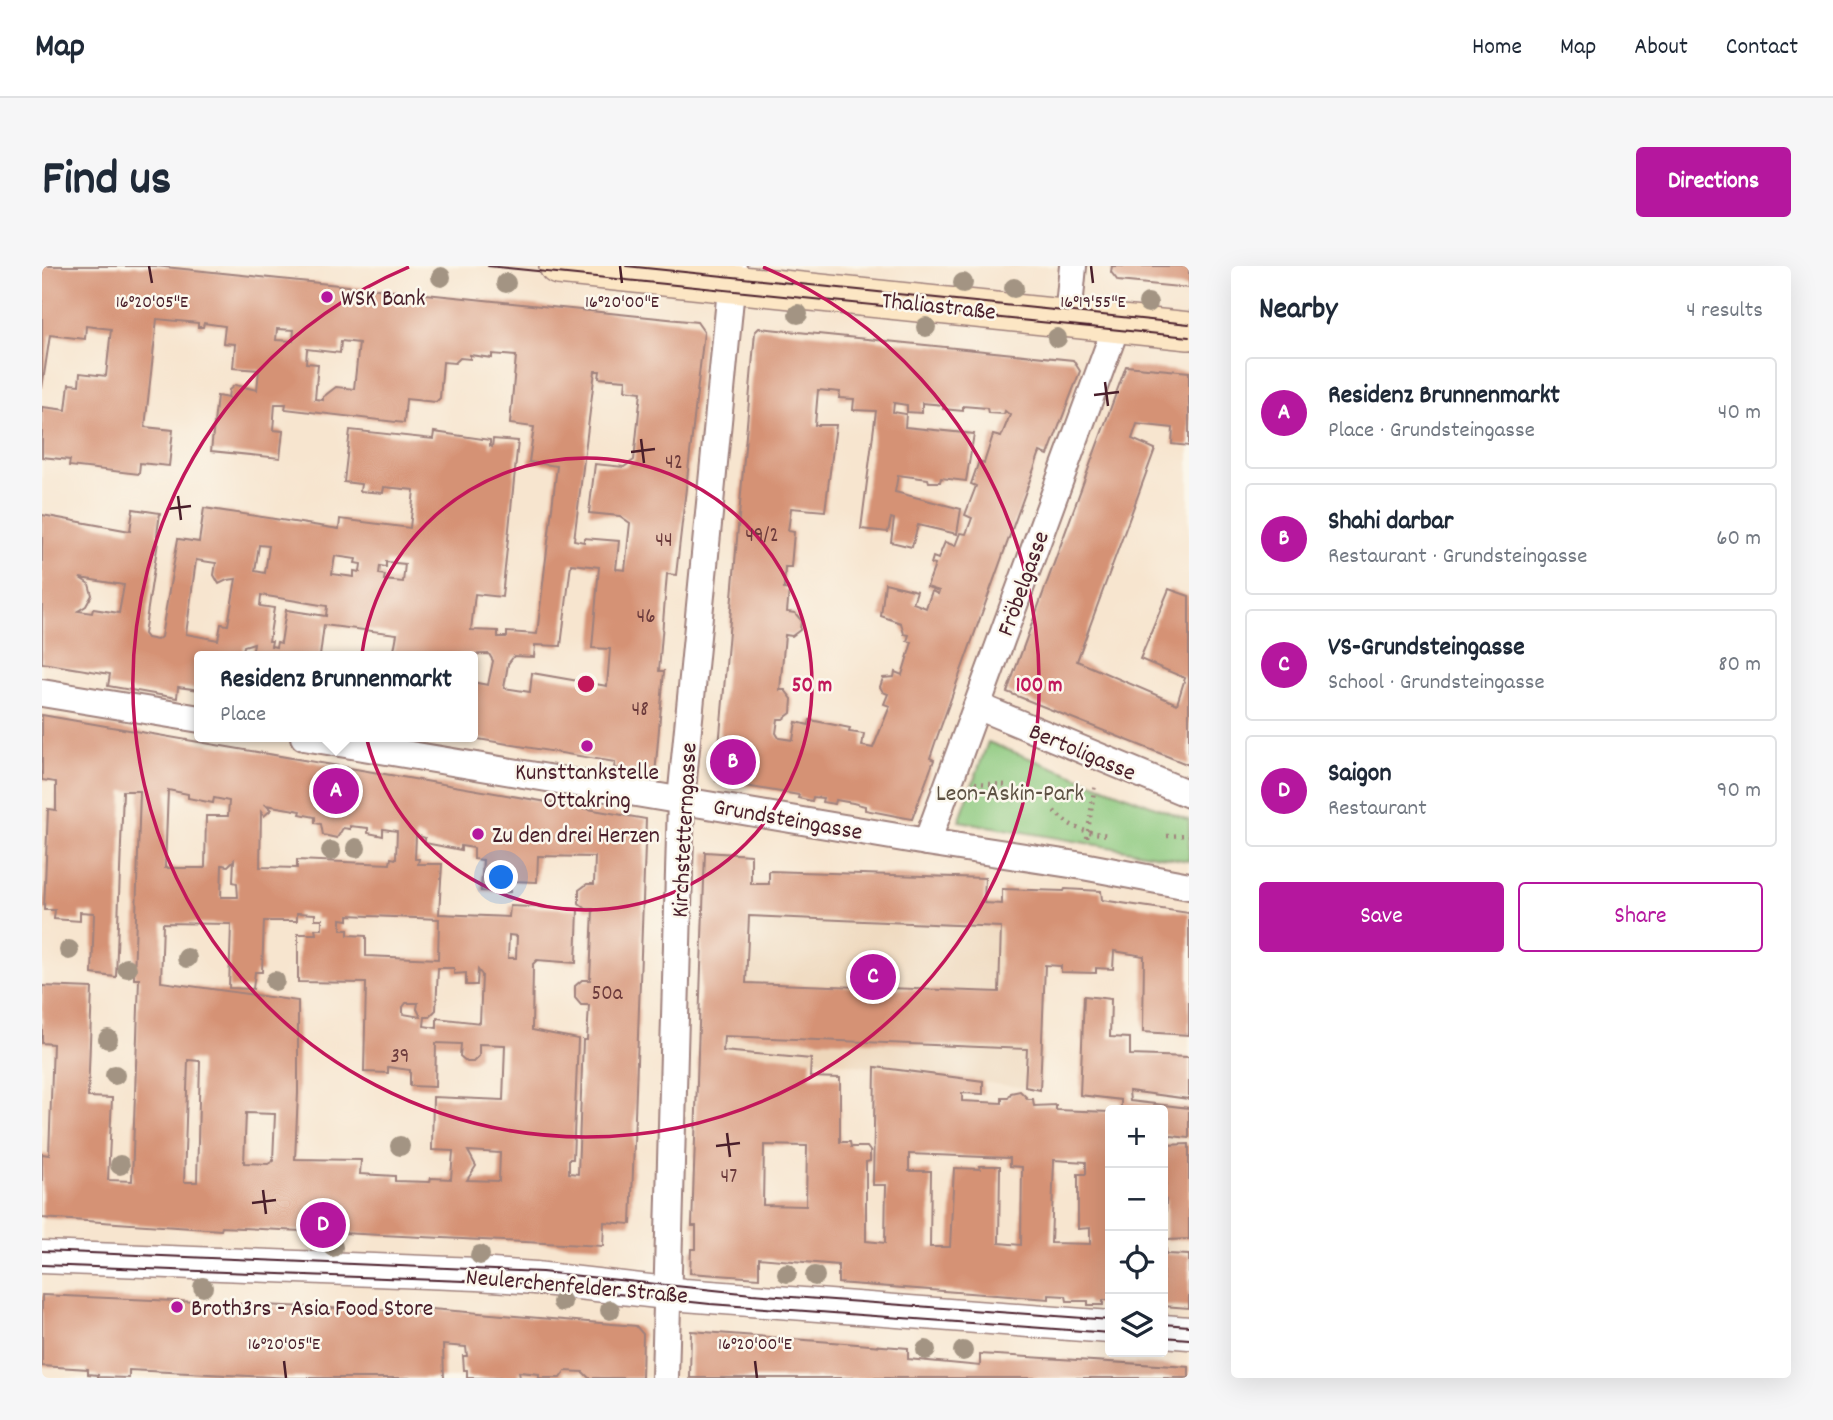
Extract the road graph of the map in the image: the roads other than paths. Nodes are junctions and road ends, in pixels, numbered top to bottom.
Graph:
1 (558, 266) edge
2 (1073, 266) edge
3 (732, 275) edge
4 (1068, 318) junction
5 (1117, 324) junction
6 (1189, 331) edge
7 (42, 693) edge
8 (977, 706) junction
9 (194, 718) edge
10 (334, 742) edge
11 (1189, 794) edge
12 (681, 800) junction
13 (927, 842) junction
14 (1189, 886) edge
15 (42, 1256) edge
16 (667, 1294) junction
17 (1105, 1327) edge
18 (1168, 1331) edge
19 (1189, 1333) edge
20 (665, 1378) edge

1 - 3 main road, Thaliastraße
2 - 4 street
3 - 4 main road, Thaliastraße
3 - 12 street, Kirchstetterngasse
4 - 5 main road, Thaliastraße
5 - 6 main road, Thaliastraße
5 - 8 street, Fröbelgasse
7 - 9 street
8 - 11 street, Bertoligasse
8 - 13 street, Fröbelgasse
10 - 12 street, Grundsteingasse
12 - 13 street, Grundsteingasse
12 - 16 street, Kirchstetterngasse
13 - 14 street, Grundsteingasse
15 - 16 street, Neulerchenfelder Straße
16 - 17 street, Neulerchenfelder Straße
16 - 20 street, Kirchstetterngasse
18 - 19 street

